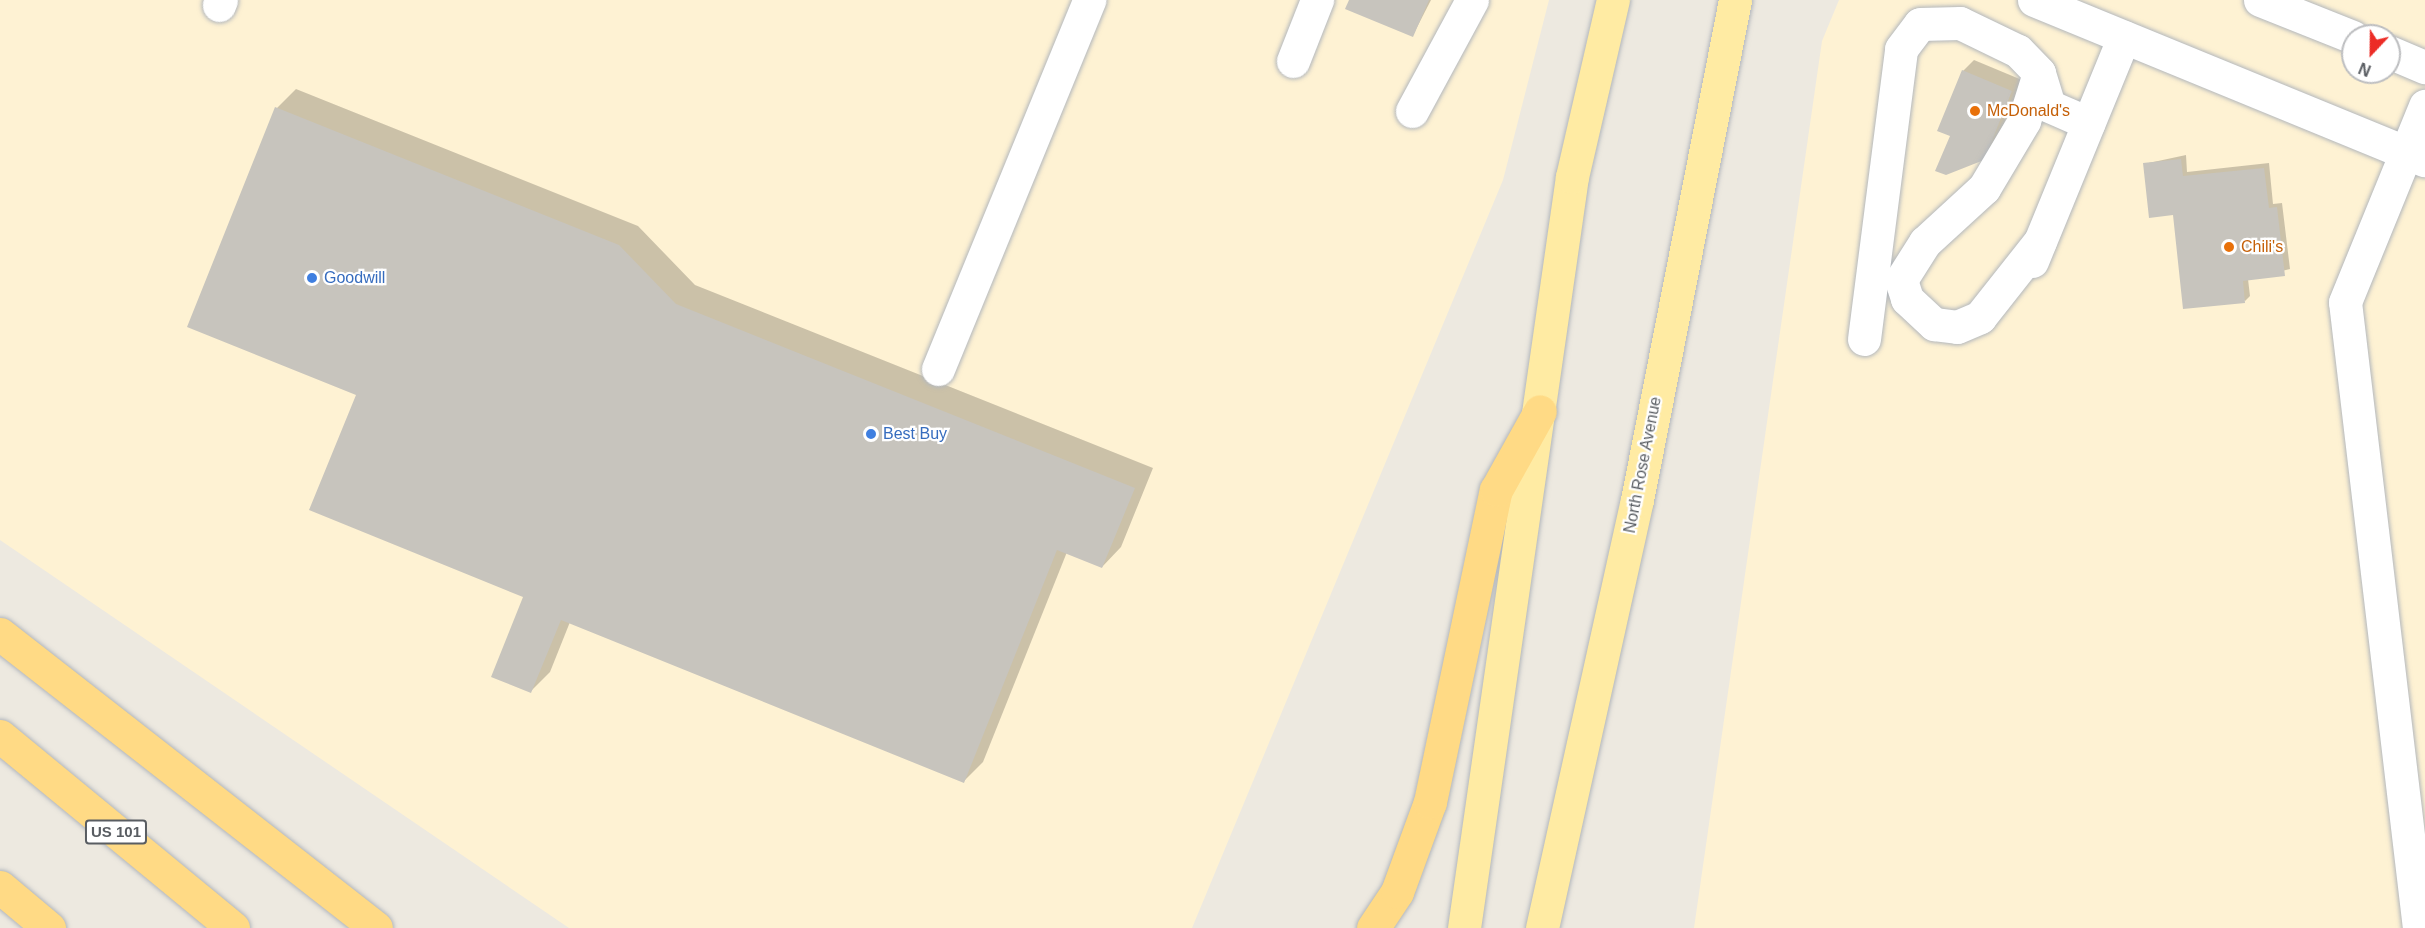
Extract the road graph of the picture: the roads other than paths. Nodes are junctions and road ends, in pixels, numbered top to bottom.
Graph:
1 (1089, 0) edge
2 (1317, 0) edge
3 (1472, 0) edge
4 (1613, 0) edge
5 (1735, 0) edge
6 (2034, 0) edge
7 (2260, 0) edge
8 (2341, 33) edge
9 (2124, 37) junction
10 (2401, 57) edge
11 (1293, 61) dead end
12 (2425, 67) edge
13 (2039, 73) junction
14 (2425, 106) edge
15 (1412, 111) dead end
16 (2088, 123) junction
17 (2416, 155) edge
18 (2040, 241) junction
19 (2019, 293) dead end
20 (1864, 339) dead end
21 (938, 369) dead end
22 (1540, 411) junction
23 (0, 634) edge
24 (0, 736) edge
25 (0, 887) edge
26 (49, 928) edge
27 (233, 928) edge
28 (376, 928) edge
29 (1373, 928) edge
30 (1464, 928) edge
31 (1542, 928) edge
32 (2419, 928) edge

1 - 21 lane
2 - 11 lane
3 - 15 lane
4 - 22 main road
5 - 31 main road, North Rose Avenue
6 - 9 lane
7 - 8 lane
9 - 16 lane
9 - 17 lane
10 - 12 lane
13 - 16 lane
13 - 18 lane
13 - 20 lane
14 - 17 lane
16 - 18 lane
17 - 32 lane
18 - 19 lane
22 - 29 highway
22 - 30 main road
23 - 28 highway
24 - 27 highway, US 101
25 - 26 highway

